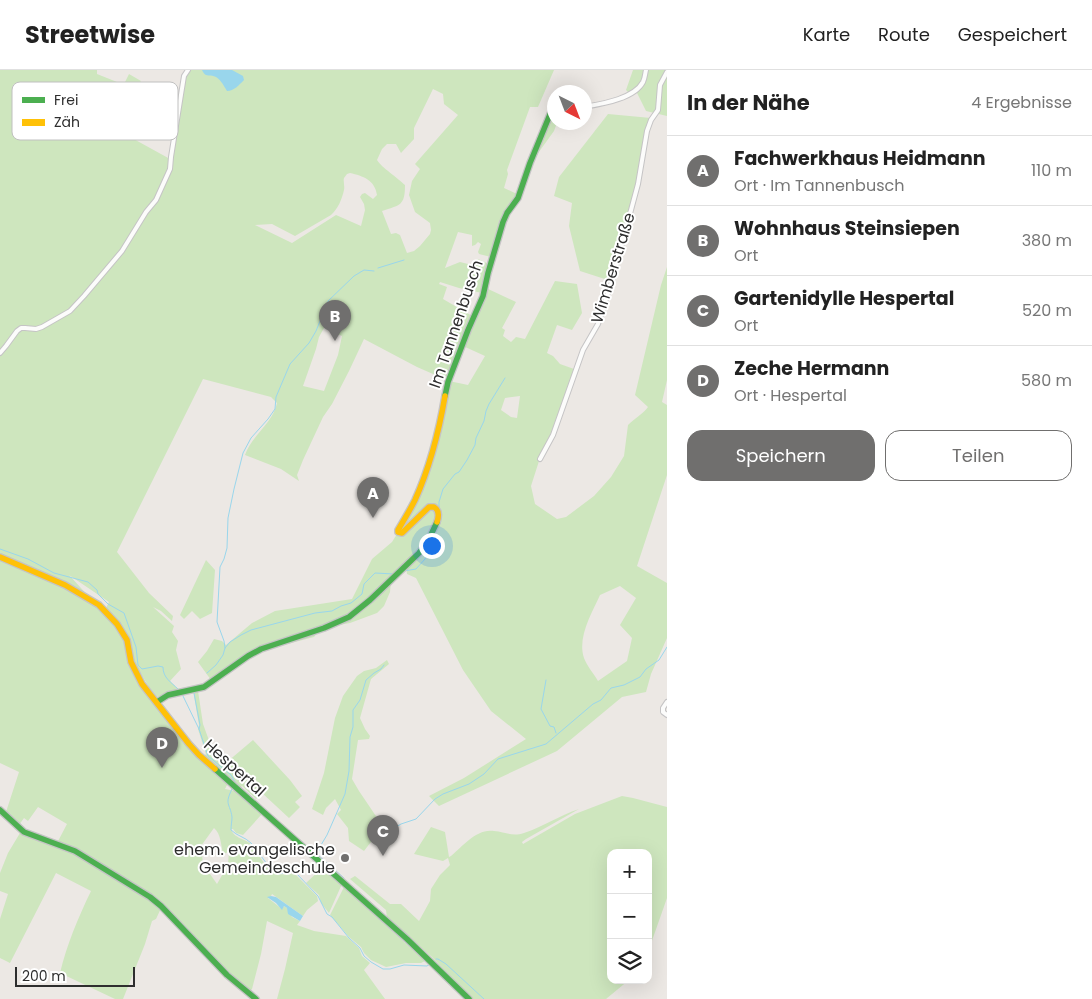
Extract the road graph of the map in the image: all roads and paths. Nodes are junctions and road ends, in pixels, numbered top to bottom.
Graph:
1 (188, 70) edge
2 (646, 70) edge
3 (667, 72) edge
4 (592, 106) edge
5 (178, 113) edge
6 (547, 120) edge
7 (174, 140) edge
8 (0, 353) edge
9 (540, 459) dead end
10 (0, 558) edge
11 (157, 702) junction
12 (667, 702) edge
13 (667, 715) edge
14 (0, 810) edge
15 (256, 999) edge
16 (469, 999) edge

1 - 5 street
2 - 4 street
3 - 9 street, Wimberstraße
6 - 11 street, Im Tannenbusch
7 - 8 street
10 - 11 street, Hespertal
11 - 16 street, Hespertal
12 - 13 street
14 - 15 street

